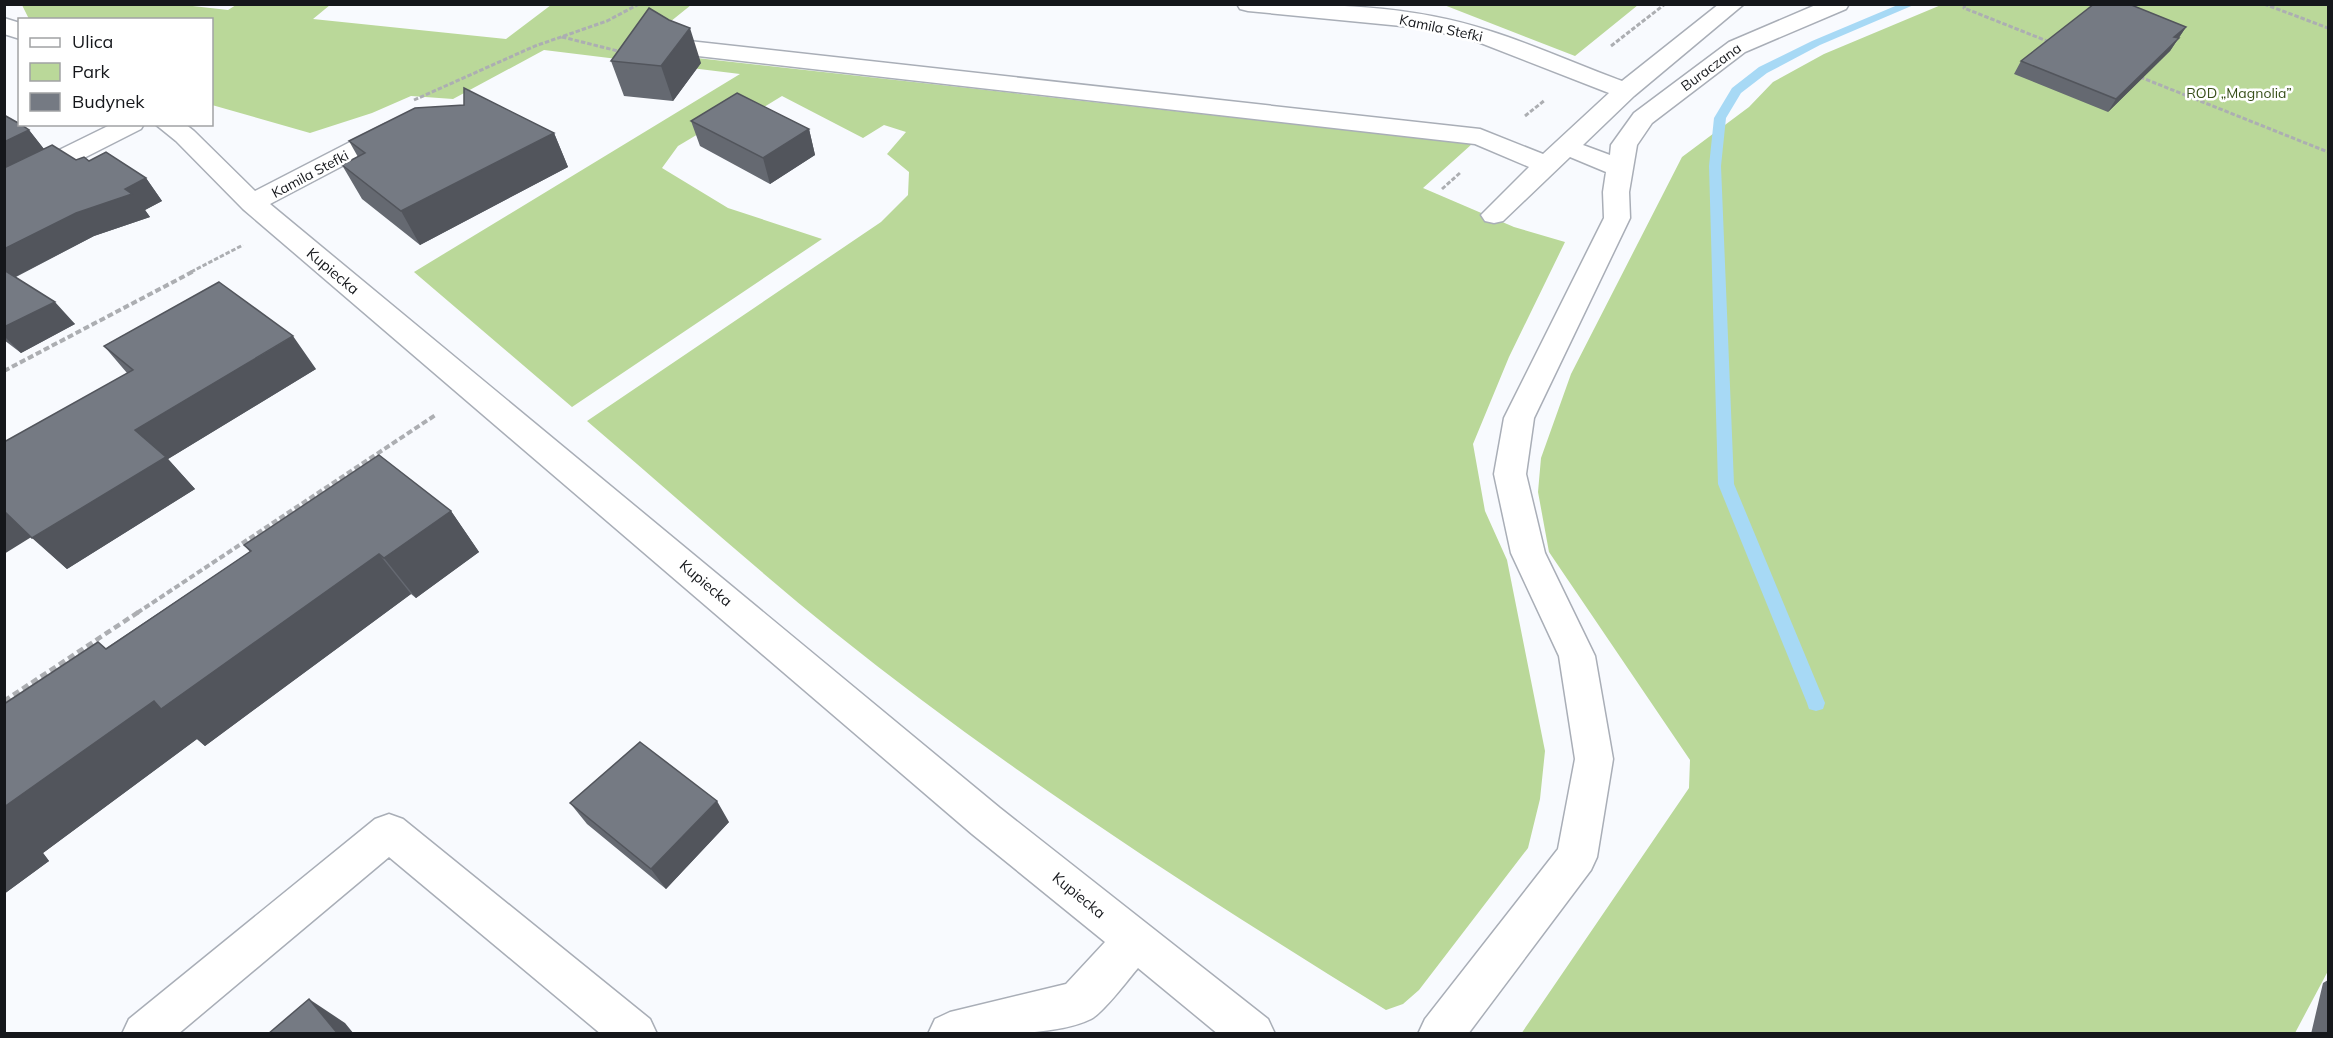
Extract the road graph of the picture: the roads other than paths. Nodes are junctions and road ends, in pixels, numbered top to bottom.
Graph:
1 (1248, 4) edge
2 (1733, 4) edge
3 (1838, 4) edge
4 (1422, 13) edge
5 (4, 25) edge
6 (18, 31) edge
7 (688, 48) edge
8 (1625, 92) junction
9 (409, 111) edge
10 (128, 126) edge
11 (170, 126) edge
12 (1567, 147) junction
13 (1546, 165) junction
14 (1620, 169) junction
15 (4, 188) edge
16 (252, 203) junction
17 (1494, 215) dead end
18 (1135, 940) junction
19 (144, 1034) edge
20 (635, 1034) edge
21 (950, 1034) edge
22 (1253, 1034) edge
23 (1440, 1034) edge

1 - 4 street, Kamila Stefki
2 - 8 street
3 - 14 street, Buraczana
4 - 8 street, Kamila Stefki
5 - 6 street
7 - 13 street
8 - 12 street
9 - 16 street, Kamila Stefki
10 - 15 street
11 - 16 street, Kupiecka
12 - 13 street
12 - 14 street
13 - 17 street
14 - 23 street, Buraczana
16 - 18 street, Kupiecka
18 - 21 street
18 - 22 street, Kupiecka
19 - 20 street

